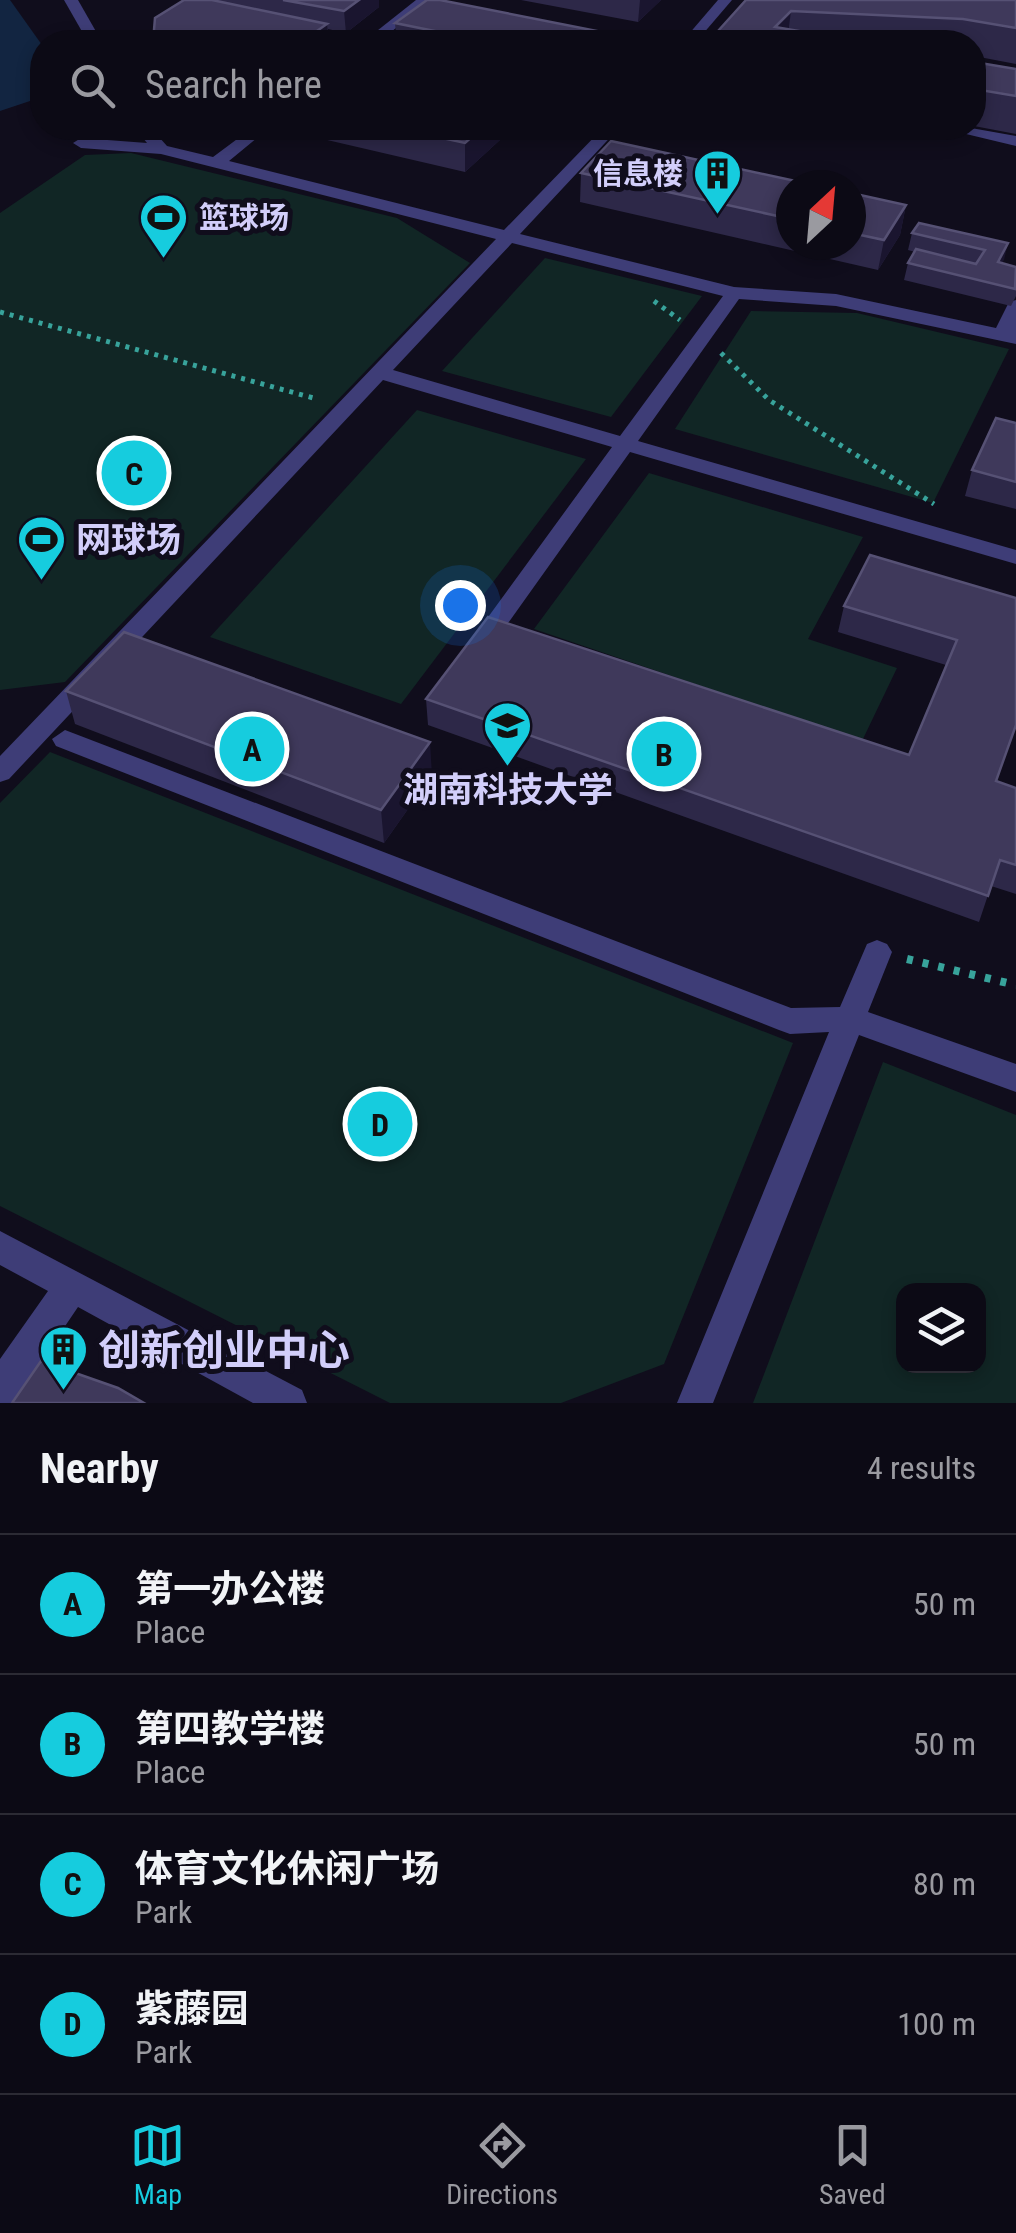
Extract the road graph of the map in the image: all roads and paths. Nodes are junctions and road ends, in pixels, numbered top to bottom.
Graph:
1 (71, 0) edge
2 (422, 0) edge
3 (725, 0) edge
4 (442, 5) edge
5 (557, 28) edge
6 (88, 30) edge
7 (385, 30) edge
8 (568, 30) edge
9 (699, 30) edge
10 (986, 135) edge
11 (153, 140) edge
12 (246, 140) edge
13 (600, 140) edge
14 (1016, 140) edge
15 (81, 143) dead end
16 (161, 149) junction
17 (215, 164) junction
18 (508, 237) junction
19 (734, 293) junction
20 (1016, 306) edge
21 (0, 312) edge
22 (704, 336) junction
23 (1009, 336) edge
24 (381, 373) junction
25 (348, 407) junction
26 (624, 444) junction
27 (984, 548) junction
28 (1016, 557) edge
29 (483, 641) edge
30 (66, 739) dead end
31 (0, 772) edge
32 (877, 952) joint
33 (1016, 985) edge
34 (850, 1019) junction
35 (1016, 1078) edge
36 (0, 1248) edge
37 (73, 1285) junction
38 (0, 1390) edge
39 (290, 1403) edge
40 (695, 1403) edge

1 - 6 street
2 - 4 street
2 - 7 street
3 - 9 street
5 - 8 street
10 - 14 street
11 - 16 street
12 - 17 street
13 - 18 street
15 - 16 street
16 - 17 street
17 - 18 street
18 - 19 street
18 - 24 street
19 - 22 street
19 - 23 street
20 - 23 street
21 - 25 path
22 - 26 street
22 - 27 path
24 - 25 street
24 - 26 street
25 - 31 street
26 - 27 street
26 - 29 street
27 - 28 street
30 - 34 street
32 - 33 path
32 - 34 street
34 - 35 street
34 - 40 street
36 - 37 street
37 - 38 street
37 - 39 street

